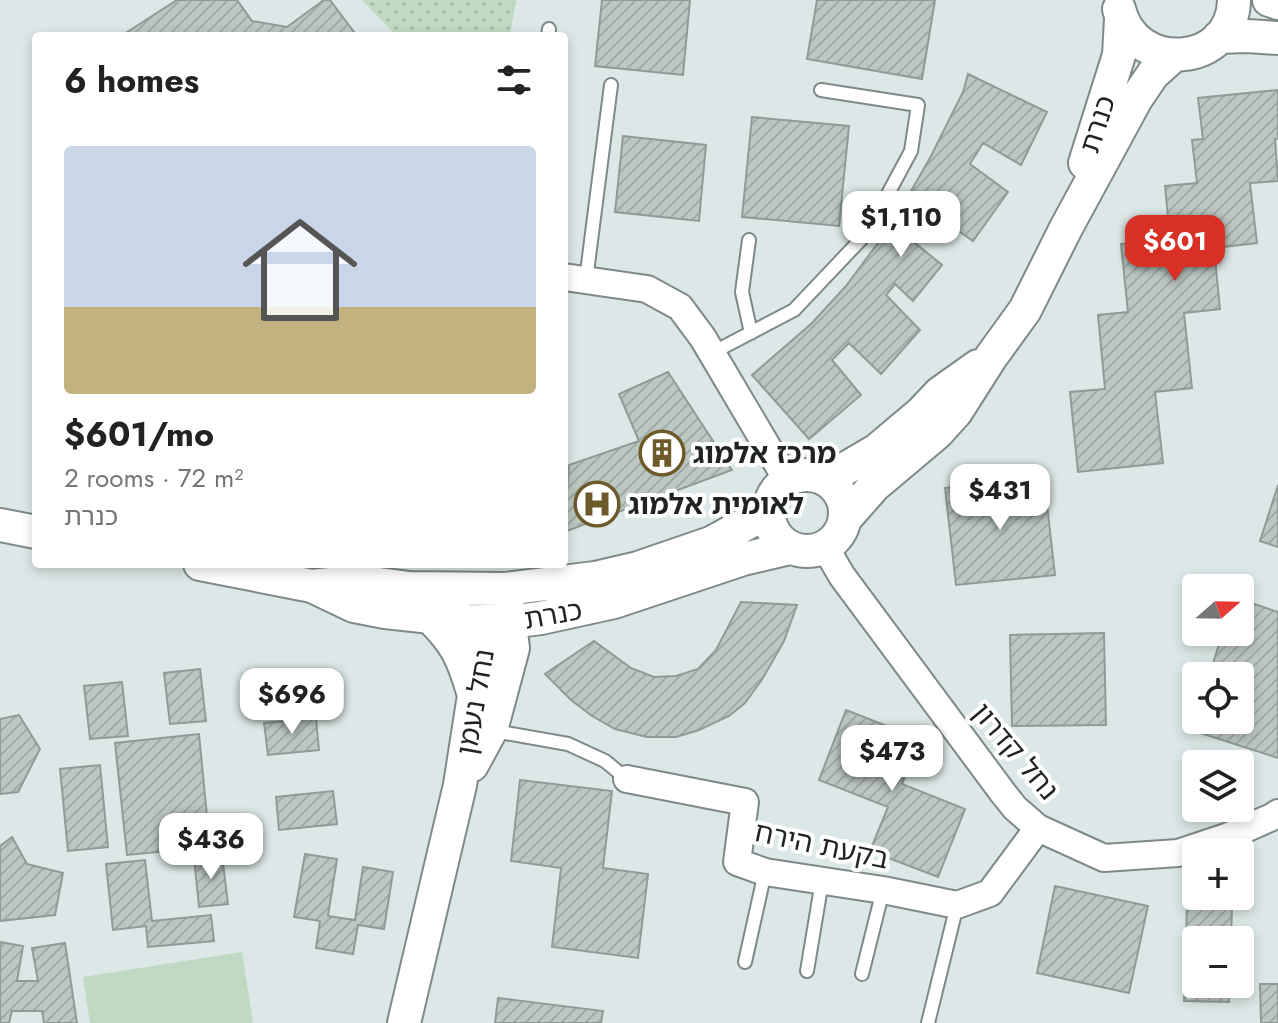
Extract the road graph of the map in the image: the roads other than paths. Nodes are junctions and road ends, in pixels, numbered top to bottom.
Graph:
1 (1234, 0) edge
2 (1269, 0) edge
3 (1278, 3) edge
4 (1119, 10) edge
5 (1219, 37) junction
6 (1278, 38) edge
7 (1173, 56) junction
8 (611, 85) dead end
9 (821, 90) dead end
10 (1066, 228) junction
11 (749, 240) dead end
12 (575, 278) edge
13 (751, 333) junction
14 (712, 353) junction
15 (991, 357) junction
16 (820, 477) junction
17 (787, 480) junction
18 (769, 507) junction
19 (845, 519) junction
20 (0, 525) edge
21 (32, 531) edge
22 (825, 547) junction
23 (790, 548) junction
24 (220, 568) edge
25 (312, 586) junction
26 (505, 589) junction
27 (430, 617) junction
28 (501, 622) junction
29 (474, 695) junction
30 (491, 730) junction
31 (627, 779) joint
32 (460, 785) junction
33 (1278, 813) edge
34 (1038, 828) junction
35 (765, 872) junction
36 (822, 881) junction
37 (883, 890) junction
38 (957, 905) junction
39 (745, 962) dead end
40 (807, 971) dead end
41 (862, 974) dead end
42 (407, 1019) edge
43 (928, 1023) edge

1 - 5 street
2 - 3 street
4 - 7 street, כנרת
4 - 10 street, כנרת
5 - 6 street
5 - 7 street, כנרת
7 - 10 street, כנרת
8 - 12 lane
9 - 13 lane
10 - 15 street, כנרת
11 - 13 lane
12 - 14 street
13 - 14 lane
14 - 17 street
15 - 16 street, כנרת
15 - 19 street, כנרת
16 - 17 street
16 - 19 street
17 - 18 street
18 - 23 street
18 - 26 street, כנרת
19 - 22 street
20 - 21 street
22 - 23 street
22 - 34 street, נחל קדרון
23 - 28 street, כנרת
24 - 25 street, כנרת
25 - 26 street, כנרת
25 - 27 street, כנרת
26 - 28 street, נחל נעמן
27 - 28 street, כנרת
27 - 29 street
28 - 29 street, נחל נעמן
28 - 30 street, נחל נעמן
29 - 32 street, נחל נעמן
30 - 31 lane
30 - 32 street, נחל נעמן
31 - 35 street, בקעת הירח
32 - 42 street, נחל נעמן
33 - 34 street, נחל קדרון
34 - 38 street
35 - 36 street, בקעת הירח
35 - 39 lane
36 - 37 street, בקעת הירח
36 - 40 lane
37 - 38 street, בקעת הירח
37 - 41 lane
38 - 43 lane

